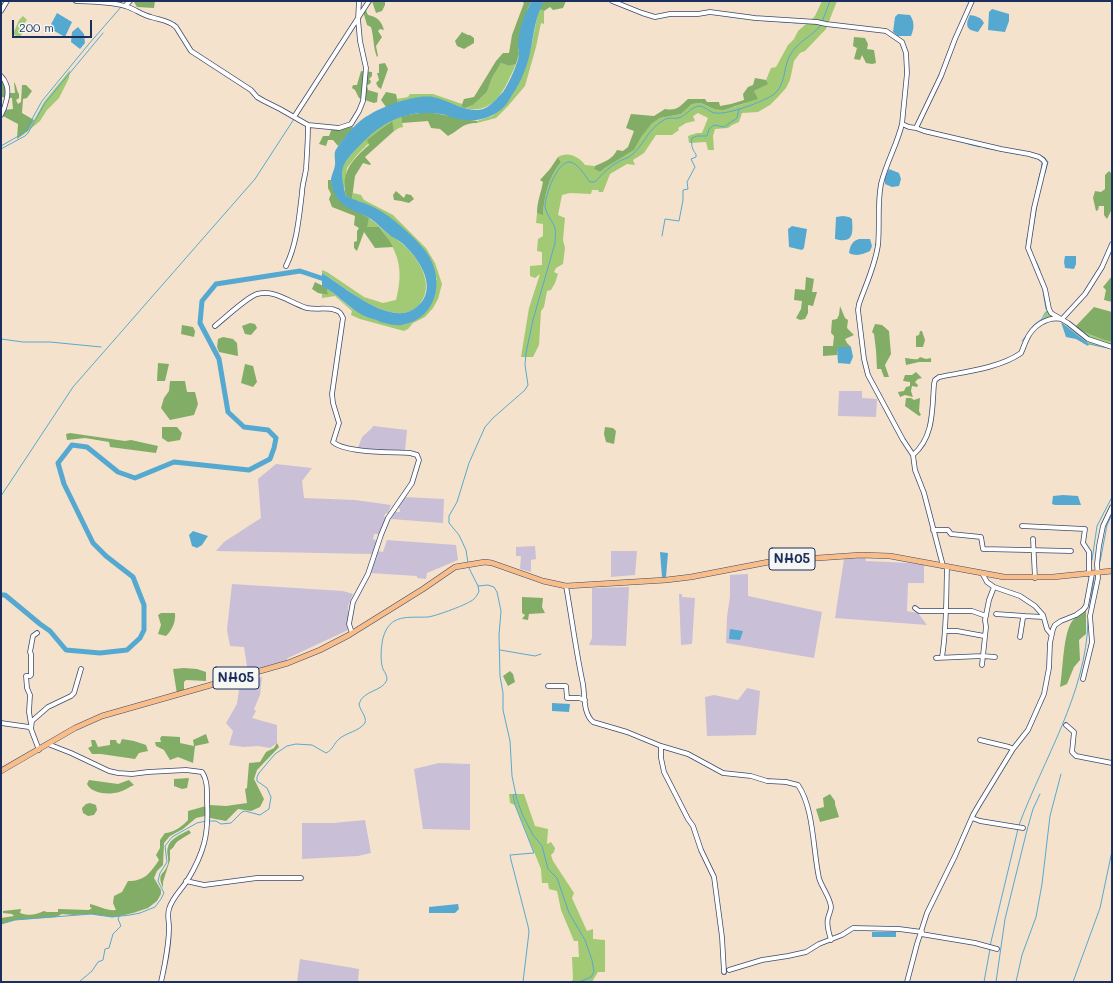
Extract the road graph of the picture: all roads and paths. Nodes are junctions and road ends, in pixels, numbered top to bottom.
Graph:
1 (7, 1) edge
2 (76, 1) edge
3 (130, 1) edge
4 (359, 1) edge
5 (369, 1) edge
6 (612, 1) edge
7 (972, 1) edge
8 (98, 2) edge
9 (125, 6) junction
10 (1, 11) edge
11 (358, 19) junction
12 (1, 76) edge
13 (1, 115) edge
14 (294, 117) junction
15 (902, 124) junction
16 (308, 125) junction
17 (916, 128) junction
18 (1112, 244) edge
19 (286, 266) dead end
20 (1062, 319) junction
21 (215, 326) dead end
22 (1112, 347) edge
23 (913, 455) junction
24 (1112, 507) edge
25 (1022, 526) dead end
26 (933, 530) junction
27 (1033, 539) dead end
28 (1033, 550) junction
29 (1071, 551) dead end
30 (945, 566) junction
31 (1112, 571) edge
32 (982, 573) junction
33 (1092, 574) junction
34 (1035, 578) junction
35 (566, 586) junction
36 (994, 587) junction
37 (915, 608) dead end
38 (946, 612) junction
39 (996, 614) dead end
40 (986, 616) junction
41 (1025, 616) junction
42 (1043, 617) junction
43 (945, 631) junction
44 (37, 633) dead end
45 (352, 633) junction
46 (1051, 634) junction
47 (984, 636) junction
48 (1020, 637) dead end
49 (982, 656) junction
50 (942, 657) junction
51 (995, 657) dead end
52 (936, 658) dead end
53 (982, 665) dead end
54 (81, 669) dead end
55 (1083, 679) dead end
56 (548, 686) dead end
57 (585, 700) junction
58 (1, 723) edge
59 (31, 724) junction
60 (1066, 725) dead end
61 (31, 729) junction
62 (980, 740) dead end
63 (48, 744) junction
64 (661, 746) junction
65 (1013, 749) junction
66 (39, 750) junction
67 (1112, 763) edge
68 (1, 771) edge
69 (972, 818) junction
70 (1023, 828) dead end
71 (301, 878) dead end
72 (186, 881) junction
73 (921, 933) junction
74 (831, 940) junction
75 (997, 950) dead end
76 (729, 970) dead end
77 (724, 972) dead end
78 (162, 982) edge
79 (907, 982) edge

1 - 10 street
2 - 8 street
3 - 9 street
4 - 11 street
5 - 11 street
6 - 15 street
7 - 17 street
8 - 9 street
9 - 14 street
11 - 14 street
11 - 16 street
12 - 13 street
14 - 16 street
15 - 17 street
15 - 23 street
16 - 19 street
17 - 20 street
18 - 20 street
20 - 22 street
20 - 23 street
21 - 45 street
23 - 26 street
24 - 33 street
25 - 33 street
26 - 28 street
26 - 30 street
27 - 28 street
28 - 29 street
28 - 34 street
30 - 32 main road, NH05
30 - 35 main road, NH05
30 - 38 street
31 - 33 main road, NH05
32 - 34 main road, NH05
32 - 36 street
33 - 34 main road, NH05
33 - 46 street
33 - 55 street
35 - 45 main road, NH05
35 - 57 street
36 - 40 street
36 - 42 street
37 - 38 street
38 - 40 street
38 - 43 street
39 - 41 street
40 - 47 street
41 - 42 street
41 - 48 street
42 - 46 street
43 - 47 street
43 - 50 street
44 - 59 street
45 - 63 main road, NH05
46 - 65 street
47 - 49 street
49 - 50 street
49 - 51 street
49 - 53 street
50 - 52 street
54 - 59 street
56 - 57 street
57 - 64 street
58 - 61 street
59 - 61 street
60 - 67 street
61 - 66 street
62 - 65 street
63 - 66 main road, NH05
63 - 72 street
64 - 74 street
64 - 77 street
65 - 69 street
66 - 68 main road, NH05
69 - 70 street
69 - 73 street
71 - 72 street
72 - 78 street
73 - 74 street
73 - 75 street
73 - 79 street
74 - 76 street

